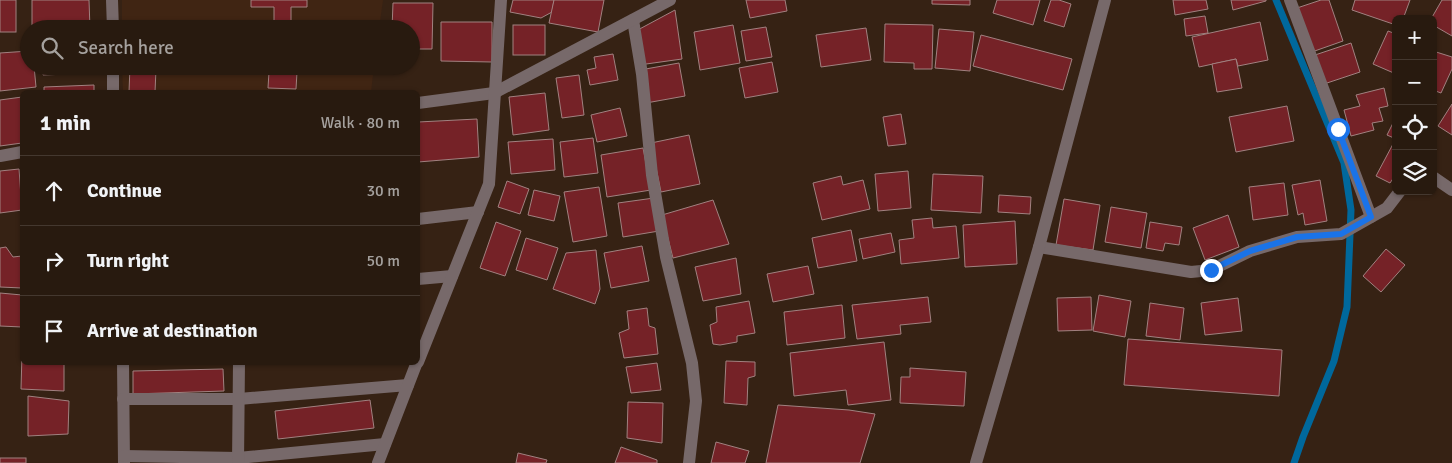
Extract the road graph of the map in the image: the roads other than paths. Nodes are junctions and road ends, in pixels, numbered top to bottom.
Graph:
1 (112, 0) edge
2 (501, 0) edge
3 (670, 0) edge
4 (1105, 0) edge
5 (1290, 0) edge
6 (113, 20) edge
7 (633, 20) junction
8 (113, 75) edge
9 (113, 90) edge
10 (494, 93) junction
11 (420, 103) edge
12 (20, 152) edge
13 (0, 156) edge
14 (1437, 180) edge
15 (1452, 190) edge
16 (1397, 195) edge
17 (478, 212) junction
18 (1371, 217) junction
19 (420, 219) edge
20 (1039, 248) junction
21 (452, 276) junction
22 (420, 279) edge
23 (424, 332) edge
24 (420, 349) edge
25 (123, 365) edge
26 (239, 365) edge
27 (416, 365) edge
28 (408, 385) junction
29 (124, 399) junction
30 (239, 399) junction
31 (385, 444) junction
32 (124, 460) edge
33 (238, 460) edge
34 (378, 463) edge
35 (689, 463) edge
36 (976, 463) edge

1 - 6 street
2 - 10 street
3 - 7 street
4 - 20 street
5 - 18 street
7 - 10 street
7 - 35 street
8 - 9 street
10 - 11 street
10 - 17 street
12 - 13 street
14 - 15 street
16 - 18 street
17 - 19 street
17 - 21 street
18 - 20 street
20 - 36 street
21 - 22 street
21 - 23 street
23 - 24 street
25 - 29 street
26 - 30 street
27 - 28 street
28 - 30 street
28 - 31 street
29 - 30 street
29 - 32 street
30 - 33 street
31 - 33 street
31 - 34 street
32 - 33 street

